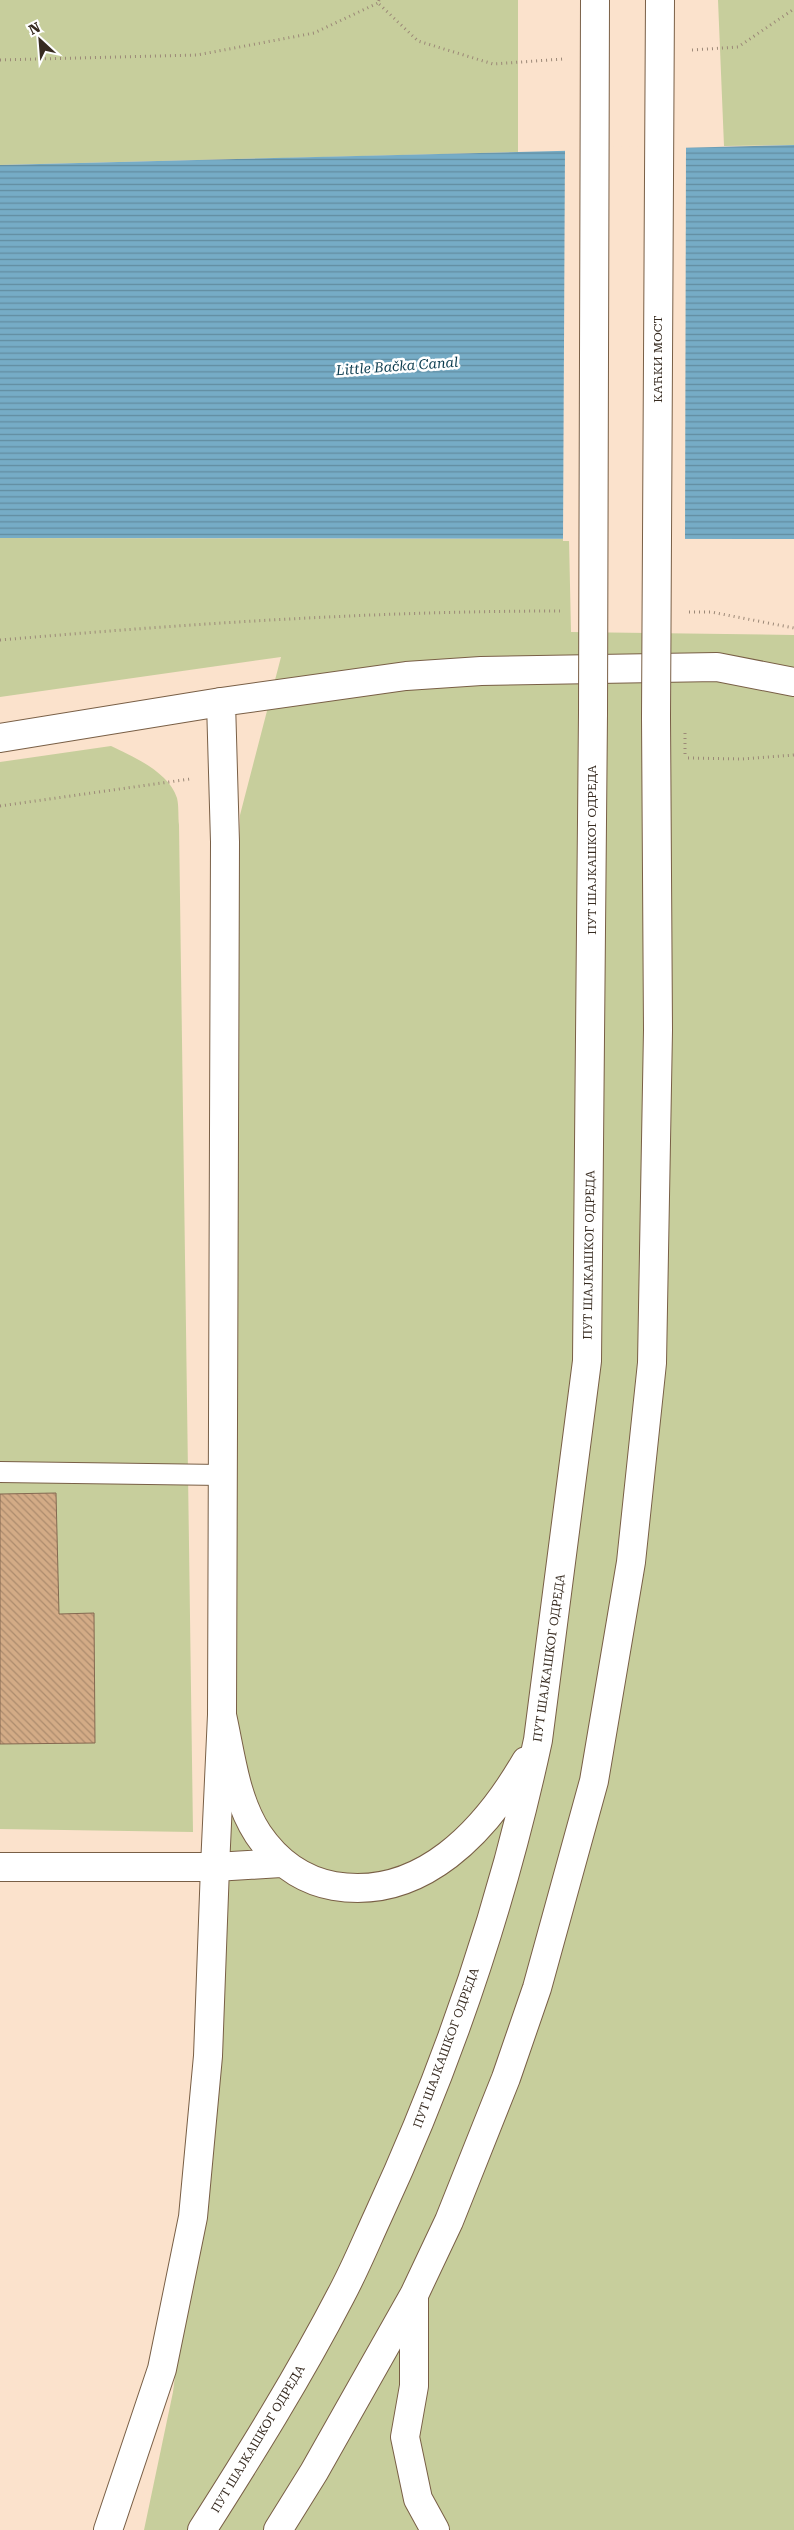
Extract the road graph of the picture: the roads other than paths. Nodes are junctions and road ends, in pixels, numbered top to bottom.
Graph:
1 (595, 0) edge
2 (660, 0) edge
3 (794, 682) edge
4 (221, 702) junction
5 (0, 738) edge
6 (0, 1472) edge
7 (222, 1475) junction
8 (222, 1715) junction
9 (538, 1740) junction
10 (281, 1862) junction
11 (0, 1867) edge
12 (215, 1867) junction
13 (414, 2295) junction
14 (108, 2530) edge
15 (202, 2530) edge
16 (278, 2530) edge
17 (435, 2530) edge

1 - 9 main road, ПУТ ШАЈКАШКОГ ОДРЕДА, bridge
2 - 13 main road, КАЋКИ МОСТ, bridge
3 - 4 main road
4 - 5 main road
4 - 7 main road
6 - 7 lane
7 - 8 main road
8 - 10 main road
8 - 12 main road
9 - 10 main road
9 - 15 main road, ПУТ ШАЈКАШКОГ ОДРЕДА
10 - 12 main road
11 - 12 main road
12 - 14 main road
13 - 16 main road
13 - 17 main road

